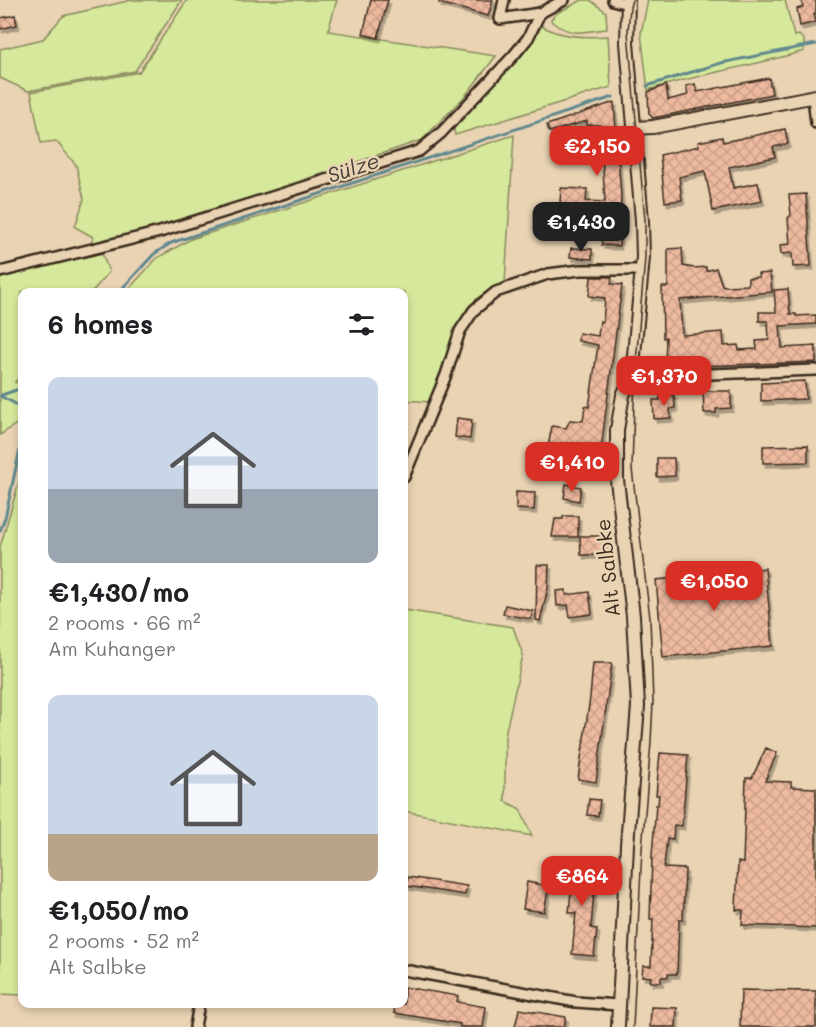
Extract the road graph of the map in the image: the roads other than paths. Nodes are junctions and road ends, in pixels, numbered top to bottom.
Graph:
1 (504, 0) edge
2 (564, 0) edge
3 (614, 0) edge
4 (628, 2) edge
5 (540, 13) junction
6 (814, 97) edge
7 (816, 123) edge
8 (634, 128) junction
9 (643, 270) junction
10 (0, 272) edge
11 (816, 370) edge
12 (632, 377) junction
13 (408, 467) edge
14 (408, 971) edge
15 (618, 1005) junction
16 (198, 1008) edge
17 (195, 1027) edge
18 (618, 1027) edge

1 - 5 street
2 - 5 street
3 - 4 street
4 - 8 main road, Alt Salbke
5 - 10 street
6 - 7 street
6 - 8 main road
8 - 9 main road, Alt Salbke
9 - 12 main road, Alt Salbke
9 - 13 street
11 - 12 street
12 - 15 main road, Alt Salbke
14 - 15 street
15 - 18 main road, Alt Salbke
16 - 17 street

